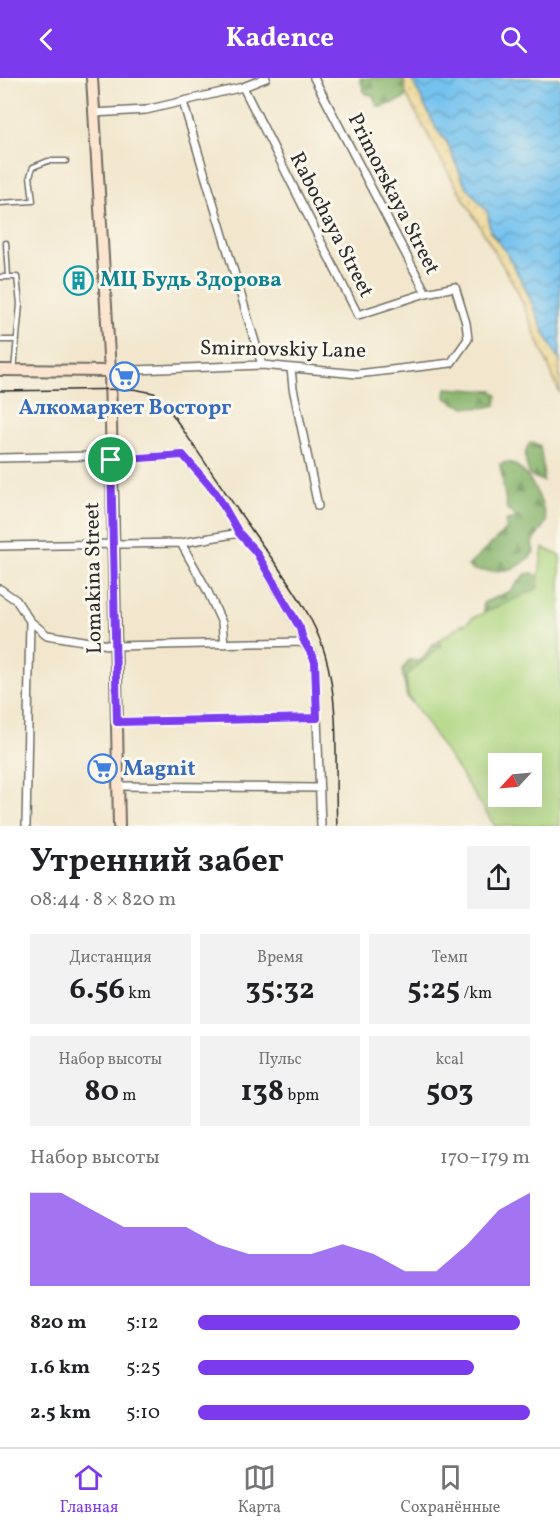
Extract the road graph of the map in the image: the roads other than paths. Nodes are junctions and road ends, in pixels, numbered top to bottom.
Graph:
1 (92, 78) edge
2 (266, 78) edge
3 (314, 78) edge
4 (243, 87) junction
5 (183, 102) junction
6 (93, 113) junction
7 (66, 161) dead end
8 (0, 203) edge
9 (6, 243) dead end
10 (0, 277) edge
11 (8, 277) junction
12 (426, 293) junction
13 (0, 340) edge
14 (17, 340) junction
15 (262, 365) junction
16 (291, 368) junction
17 (0, 370) edge
18 (14, 370) junction
19 (110, 371) junction
20 (0, 458) edge
21 (111, 460) junction
22 (318, 506) dead end
23 (239, 533) junction
24 (181, 543) junction
25 (113, 545) junction
26 (0, 546) edge
27 (0, 589) edge
28 (30, 621) junction
29 (302, 642) junction
30 (224, 644) junction
31 (115, 646) junction
32 (317, 718) junction
33 (117, 722) junction
34 (118, 786) junction
35 (319, 788) junction
36 (26, 826) edge
37 (118, 826) edge
38 (321, 826) edge

1 - 6 main road, Lomakina Street
2 - 4 street
3 - 12 street, Primorskaya Street
4 - 5 street
4 - 12 street, Rabochaya Street
5 - 6 street
5 - 15 street
6 - 19 main road, Lomakina Street
7 - 8 lane
9 - 11 lane
10 - 11 lane
11 - 14 lane
12 - 16 street, Smirnovskiy Lane
13 - 14 lane
14 - 18 lane
15 - 16 street, Smirnovskiy Lane
15 - 19 street, Smirnovskiy Lane
16 - 22 street
17 - 18 main road, Smirnovskiy Lane
18 - 19 main road, Smirnovskiy Lane
19 - 21 main road, Lomakina Street
20 - 21 street
21 - 23 street
21 - 25 main road, Lomakina Street
23 - 24 street
23 - 29 street
24 - 25 street
24 - 30 street
25 - 26 street
25 - 31 main road, Lomakina Street
27 - 28 street
28 - 31 street
28 - 36 street
29 - 30 street
29 - 32 street
30 - 31 street
31 - 33 main road, Lomakina Street
32 - 33 street
32 - 35 street
33 - 34 main road, Lomakina Street
34 - 35 street
34 - 37 main road, Lomakina Street
35 - 38 street

